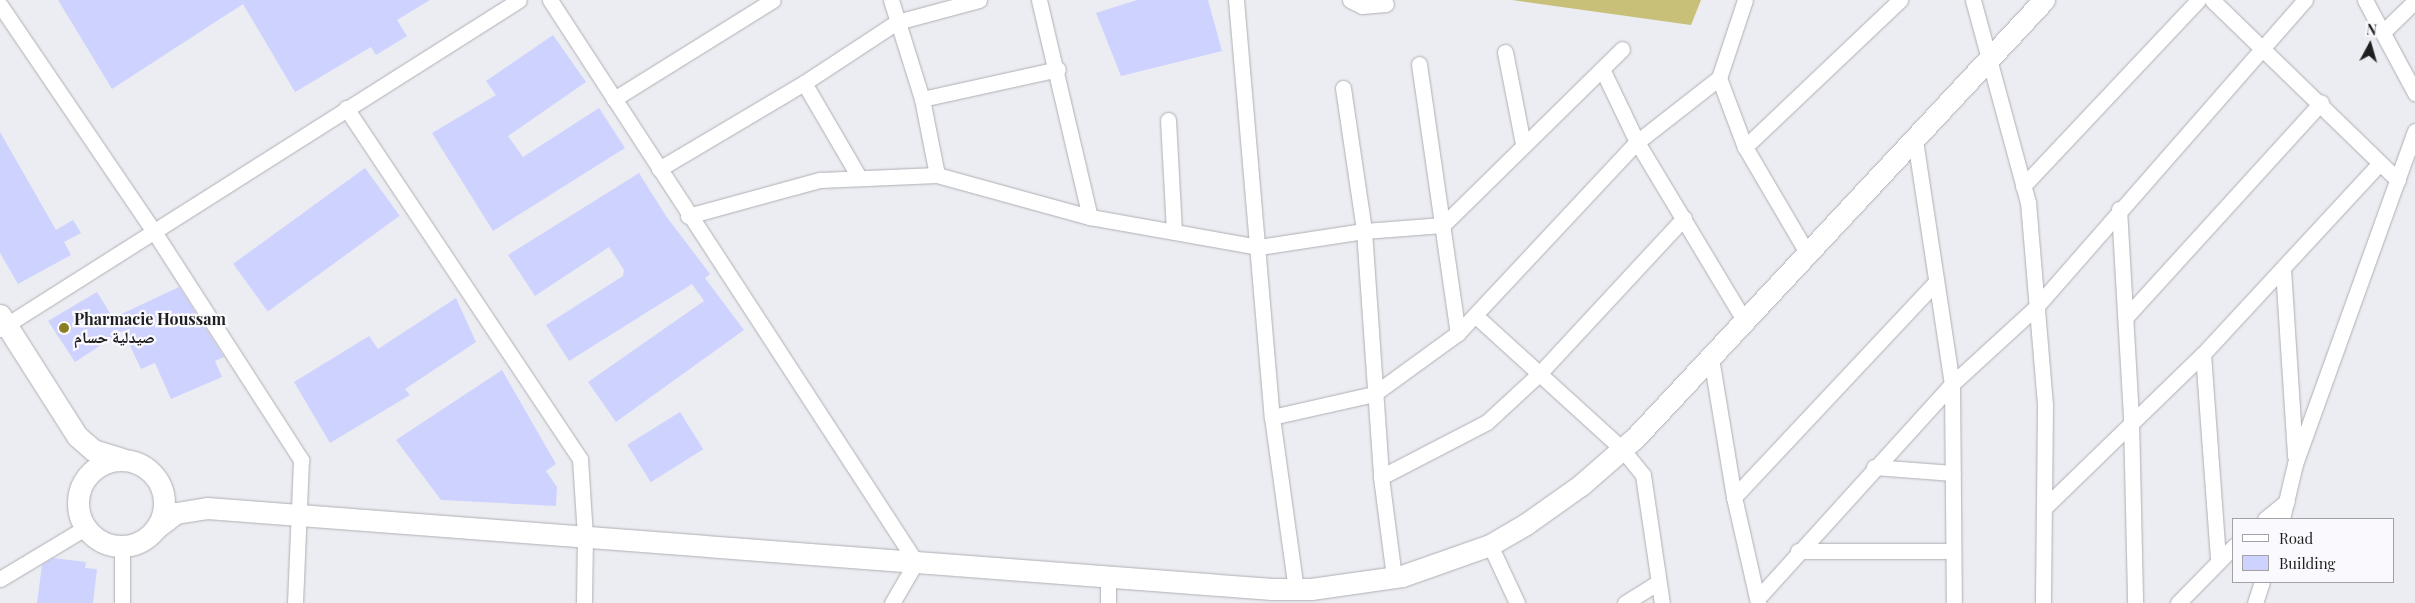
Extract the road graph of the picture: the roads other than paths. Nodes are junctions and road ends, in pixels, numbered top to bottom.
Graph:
1 (519, 0) edge
2 (550, 0) edge
3 (773, 0) edge
4 (891, 0) edge
5 (979, 0) edge
6 (1039, 0) edge
7 (1236, 0) edge
8 (1350, 0) edge
9 (1745, 0) edge
10 (1900, 0) edge
11 (1973, 0) edge
12 (2044, 0) edge
13 (2198, 0) edge
14 (2212, 0) edge
15 (2305, 0) edge
16 (2365, 0) edge
17 (2415, 1) edge
18 (1386, 4) dead end
19 (0, 5) edge
20 (897, 22) junction
21 (2383, 32) junction
22 (1622, 49) dead end
23 (2262, 50) junction
24 (1505, 52) dead end
25 (1990, 58) junction
26 (1420, 64) dead end
27 (1058, 69) junction
28 (1603, 71) junction
29 (1719, 78) junction
30 (804, 83) junction
31 (1343, 88) dead end
32 (2415, 93) edge
33 (614, 98) junction
34 (922, 99) junction
35 (2321, 103) junction
36 (346, 108) junction
37 (1168, 120) dead end
38 (2415, 131) edge
39 (1916, 140) junction
40 (1637, 142) junction
41 (1522, 144) junction
42 (1745, 147) junction
43 (2380, 163) junction
44 (659, 169) junction
45 (937, 176) junction
46 (860, 177) junction
47 (2398, 180) junction
48 (2023, 186) junction
49 (2119, 209) junction
50 (688, 216) junction
51 (1090, 217) junction
52 (1684, 218) junction
53 (1443, 225) junction
54 (153, 230) junction
55 (1364, 231) junction
56 (1174, 232) junction
57 (1259, 247) junction
58 (1809, 256) junction
59 (2283, 269) junction
60 (1936, 282) junction
61 (2036, 306) junction
62 (1477, 317) junction
63 (2126, 317) junction
64 (1745, 322) junction
65 (2, 323) edge
66 (1458, 333) junction
67 (2203, 354) junction
68 (1710, 358) junction
69 (1540, 374) junction
70 (1952, 384) junction
71 (1374, 394) junction
72 (1272, 418) junction
73 (2131, 420) junction
74 (77, 436) junction
75 (1622, 449) junction
76 (123, 460) junction
77 (2295, 464) junction
78 (1874, 467) junction
79 (1953, 473) junction
80 (1381, 477) junction
81 (159, 482) junction
82 (80, 487) junction
83 (1734, 496) junction
84 (2288, 500) junction
85 (207, 508) junction
86 (2044, 508) junction
87 (300, 515) junction
88 (2266, 518) edge
89 (2282, 518) edge
90 (85, 528) junction
91 (156, 528) junction
92 (585, 537) junction
93 (1490, 545) junction
94 (122, 546) junction
95 (2232, 548) edge
96 (1798, 550) junction
97 (1953, 551) junction
98 (2218, 560) junction
99 (916, 562) junction
100 (1108, 577) junction
101 (1394, 577) junction
102 (0, 579) edge
103 (1658, 582) junction
104 (2262, 583) edge
105 (1306, 594) edge
106 (1758, 600) edge
107 (122, 603) edge
108 (295, 603) edge
109 (584, 603) edge
110 (892, 603) edge
111 (1108, 603) edge
112 (1517, 603) edge
113 (1625, 603) edge
114 (1662, 603) edge
115 (1954, 603) edge
116 (2043, 603) edge
117 (2135, 603) edge
118 (2178, 603) edge
119 (2255, 603) edge

1 - 36 street
2 - 33 street
3 - 33 street
4 - 20 street
5 - 20 street
6 - 27 street
7 - 57 street
8 - 18 street
9 - 29 street
10 - 42 street
11 - 25 street
12 - 25 street
13 - 48 street
14 - 23 street
15 - 23 street
16 - 21 street
17 - 21 street
19 - 54 street
20 - 30 street
20 - 34 street
21 - 32 street
22 - 28 street
23 - 35 street
23 - 49 street
24 - 41 street
25 - 39 street
25 - 48 street
26 - 53 street
27 - 34 street
27 - 51 street
28 - 40 street
28 - 41 street
29 - 40 street
29 - 42 street
30 - 44 street
30 - 46 street
31 - 55 street
33 - 44 street
34 - 45 street
35 - 43 street
35 - 63 street
36 - 54 street
36 - 92 street
37 - 56 street
38 - 47 street
39 - 58 street
39 - 60 street
40 - 52 street
40 - 62 street
41 - 53 street
42 - 58 street
43 - 47 street
43 - 59 street
44 - 50 street
45 - 46 street
45 - 51 street
46 - 50 street
47 - 77 street
48 - 61 street
49 - 61 street
49 - 63 street
50 - 99 street
51 - 56 street
52 - 64 street
52 - 69 street
53 - 55 street
53 - 66 street
54 - 65 street
54 - 87 street
55 - 57 street
55 - 71 street
56 - 57 street
57 - 72 street
58 - 64 street
59 - 67 street
59 - 77 street
60 - 70 street
60 - 83 street
61 - 70 street
61 - 86 street
62 - 66 street
62 - 69 street
63 - 73 street
64 - 68 street
65 - 74 street
66 - 71 street
67 - 73 street
67 - 98 street
68 - 75 street
68 - 83 street
69 - 75 street
69 - 80 street
70 - 78 street
70 - 79 street
71 - 72 street
71 - 80 street
72 - 105 street
73 - 86 street
73 - 117 street
74 - 76 street
74 - 82 street
75 - 93 street
75 - 103 street
76 - 81 street
76 - 82 street
77 - 84 street
78 - 79 street
78 - 96 street
79 - 97 street
80 - 101 street
81 - 85 street
81 - 91 street
82 - 90 street
83 - 106 street
84 - 88 street
84 - 89 street
85 - 87 street
85 - 91 street
86 - 116 street
87 - 92 street
87 - 108 street
90 - 94 street
90 - 102 street
91 - 94 street
92 - 99 street
92 - 109 street
93 - 101 street
93 - 112 street
94 - 107 street
95 - 98 street
96 - 97 street
96 - 106 street
97 - 115 street
98 - 118 street
99 - 100 street
99 - 110 street
100 - 105 street
100 - 111 street
101 - 105 street
103 - 113 street
103 - 114 street
104 - 119 street

